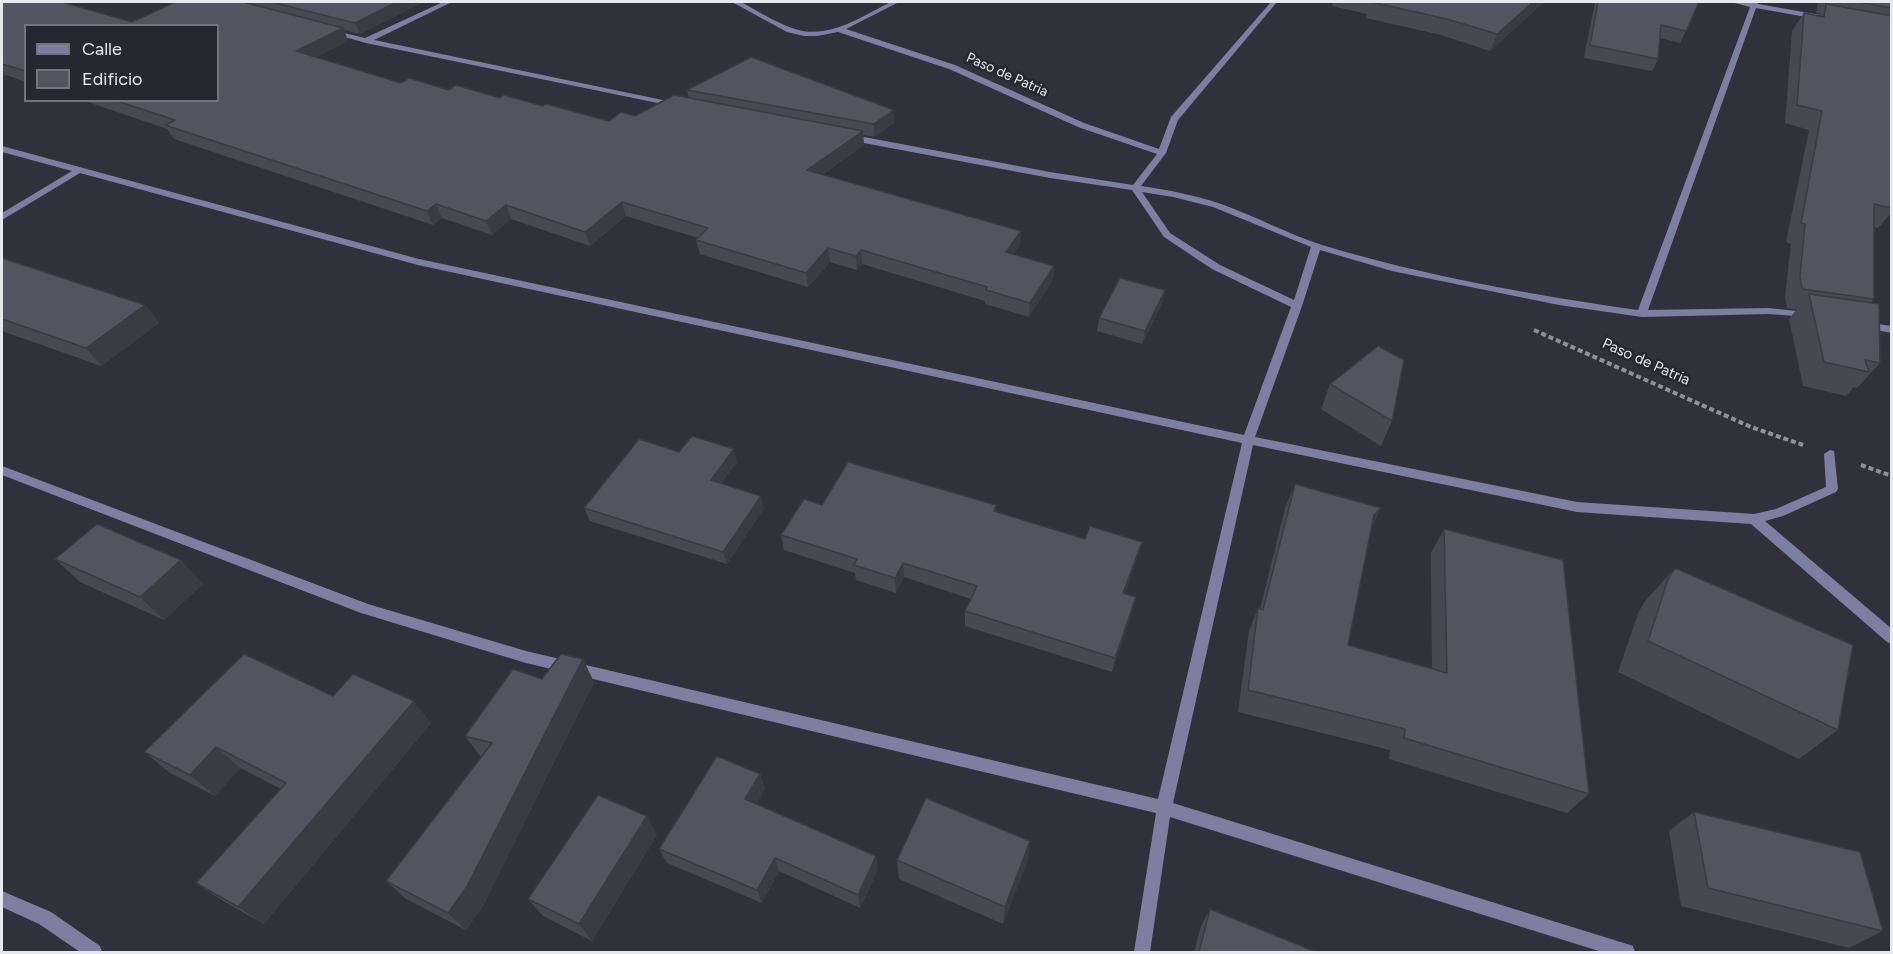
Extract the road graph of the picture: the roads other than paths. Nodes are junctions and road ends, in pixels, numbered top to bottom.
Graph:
1 (448, 2) edge
2 (736, 2) edge
3 (896, 2) edge
4 (1274, 2) edge
5 (1735, 2) edge
6 (1754, 3) edge
7 (1823, 18) edge
8 (838, 29) junction
9 (326, 31) edge
10 (366, 42) junction
11 (691, 107) edge
12 (842, 136) edge
13 (2, 149) edge
14 (1162, 153) junction
15 (79, 170) junction
16 (1135, 188) junction
17 (2, 217) edge
18 (1316, 246) junction
19 (1297, 306) junction
20 (1642, 314) junction
21 (1813, 316) edge
22 (1847, 322) edge
23 (1892, 330) edge
24 (1248, 440) junction
25 (1830, 454) road end
26 (2, 470) edge
27 (1754, 519) junction
28 (1892, 638) edge
29 (1164, 808) junction
30 (2, 899) edge
31 (94, 952) edge
32 (1142, 952) edge
33 (1627, 952) edge

1 - 10 street
2 - 8 street
3 - 8 street
4 - 14 street
5 - 6 street
6 - 7 street
6 - 20 street
8 - 14 street, Paso de Patria
9 - 10 street
10 - 11 street
12 - 16 street
13 - 15 street
14 - 16 street
15 - 17 street
15 - 24 street
16 - 18 street
16 - 19 street
18 - 19 street
18 - 20 street
19 - 24 street
20 - 21 street
22 - 23 street
24 - 27 street
24 - 29 street
25 - 27 street
26 - 29 street
27 - 28 street
29 - 32 street
29 - 33 street
30 - 31 street

